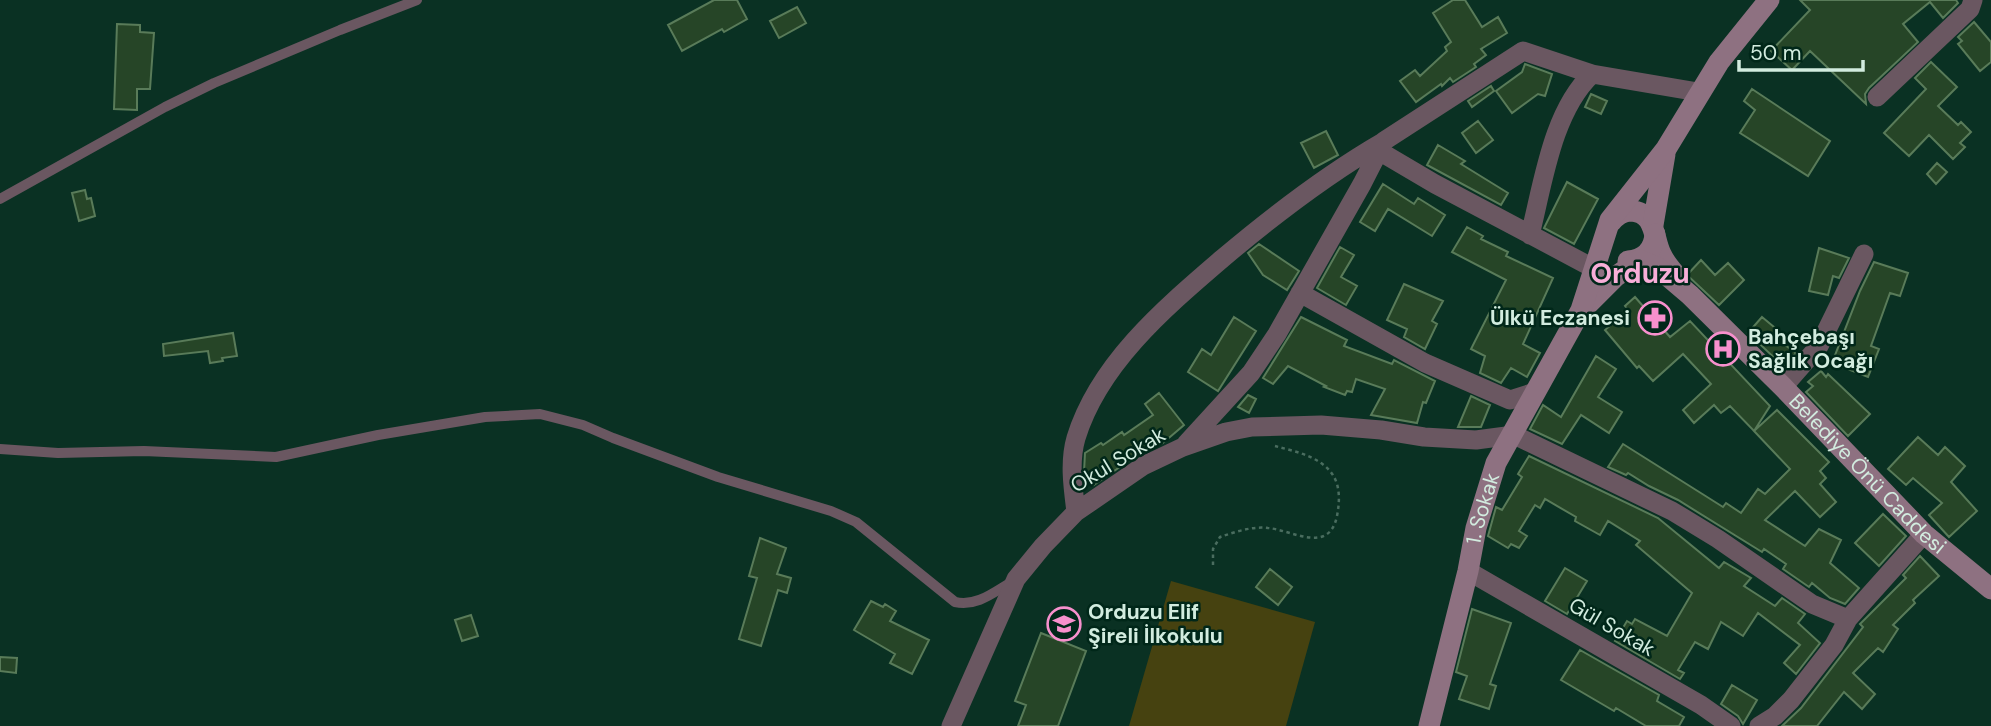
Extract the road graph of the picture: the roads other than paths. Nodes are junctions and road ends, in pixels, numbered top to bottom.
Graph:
1 (417, 0) edge
2 (1769, 0) edge
3 (1973, 0) edge
4 (1592, 74) junction
5 (1698, 92) junction
6 (1877, 97) dead end
7 (1381, 146) junction
8 (1666, 149) junction
9 (0, 199) edge
10 (1606, 229) junction
11 (1654, 230) junction
12 (1530, 235) junction
13 (1864, 254) dead end
14 (1639, 260) junction
15 (1595, 269) junction
16 (1300, 293) junction
17 (1690, 295) junction
18 (1581, 310) junction
19 (1783, 387) junction
20 (1535, 393) junction
21 (1514, 435) junction
22 (1182, 447) junction
23 (0, 449) edge
24 (1076, 512) junction
25 (1924, 534) junction
26 (1468, 571) junction
27 (1016, 579) junction
28 (1991, 589) edge
29 (1848, 619) junction
30 (951, 726) edge
31 (1429, 726) edge
32 (1731, 726) edge
33 (1759, 726) edge

1 - 9 lane
2 - 5 street
3 - 6 street
4 - 5 street
4 - 7 street
4 - 12 street
5 - 8 street
7 - 12 street
7 - 16 street
7 - 24 street
8 - 10 street
8 - 11 street
10 - 11 street
10 - 14 street
10 - 15 street
11 - 14 street
11 - 17 street
12 - 15 street
13 - 19 street
14 - 17 street
14 - 18 street
15 - 18 street
16 - 20 street
16 - 22 street
17 - 19 street, Belediye Önü Caddesi
18 - 20 street, 1. Sokak
19 - 25 street, Belediye Önü Caddesi
20 - 21 street, 1. Sokak
21 - 22 street, Okul Sokak
21 - 26 street, 1. Sokak
21 - 29 street
22 - 24 street, Okul Sokak
23 - 27 lane
24 - 27 street, Okul Sokak
25 - 28 street, Belediye Önü Caddesi
25 - 29 street
26 - 31 street, 1. Sokak
26 - 32 street, Gül Sokak
27 - 30 street, Okul Sokak
29 - 33 street

